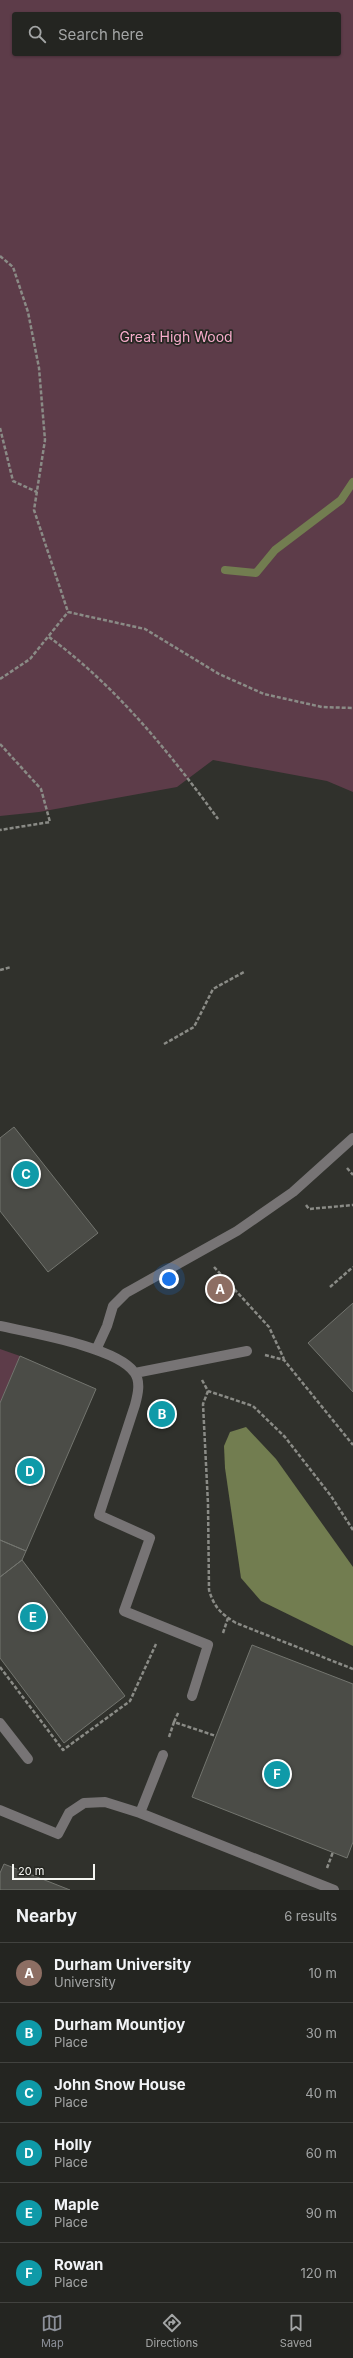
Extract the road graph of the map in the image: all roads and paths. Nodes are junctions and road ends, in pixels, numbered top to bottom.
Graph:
1 (0, 256) edge
2 (0, 428) edge
3 (37, 492) junction
4 (68, 612) junction
5 (49, 637) junction
6 (0, 679) edge
7 (353, 708) edge
8 (0, 744) edge
9 (218, 820) dead end
10 (0, 830) edge
11 (11, 967) dead end
12 (0, 970) edge
13 (244, 972) dead end
14 (164, 1044) dead end
15 (353, 1138) edge
16 (293, 1192) junction
17 (353, 1205) edge
18 (200, 1251) junction
19 (353, 1267) edge
20 (330, 1287) dead end
21 (0, 1326) edge
22 (96, 1350) junction
23 (247, 1351) joint
24 (284, 1360) junction
25 (192, 1362) junction
26 (135, 1373) junction
27 (208, 1391) junction
28 (353, 1445) edge
29 (353, 1530) edge
30 (164, 1628) junction
31 (0, 1667) edge
32 (353, 1669) edge
33 (192, 1696) dead end
34 (177, 1711) dead end
35 (174, 1722) junction
36 (0, 1723) edge
37 (216, 1736) dead end
38 (163, 1755) joint
39 (28, 1759) dead end
40 (0, 1810) edge
41 (140, 1813) junction
42 (334, 1890) edge

1 - 3 path
2 - 3 path
3 - 4 path
4 - 5 path
4 - 7 path
5 - 6 path
5 - 9 path
8 - 10 path
11 - 12 path
13 - 14 path
15 - 16 lane
16 - 17 path
16 - 18 lane
18 - 22 lane
18 - 24 path
19 - 20 path
21 - 22 lane
22 - 26 lane
23 - 24 path
23 - 25 lane
24 - 28 path
25 - 26 lane
25 - 27 path
26 - 30 lane
27 - 29 path
27 - 32 path
30 - 31 path
30 - 33 lane
34 - 35 path
35 - 37 path
35 - 38 path
36 - 39 lane
38 - 41 lane
40 - 41 lane
41 - 42 lane

